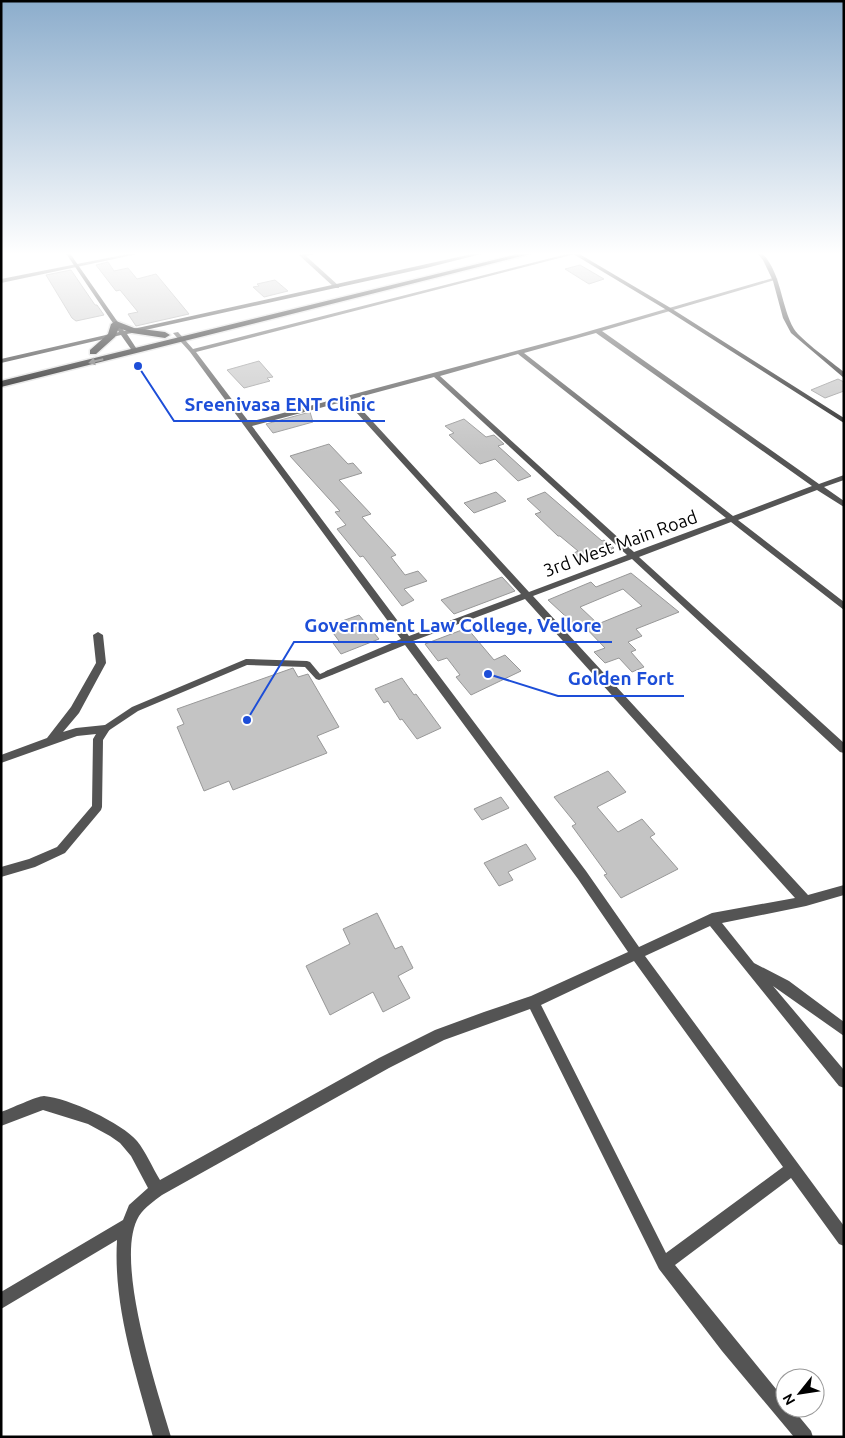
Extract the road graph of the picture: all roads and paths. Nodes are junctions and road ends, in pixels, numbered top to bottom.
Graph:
1 (115, 319) edge
2 (176, 319) edge
3 (236, 319) edge
4 (264, 319) edge
5 (315, 319) edge
6 (642, 319) edge
7 (683, 319) edge
8 (787, 319) edge
9 (122, 330) junction
10 (596, 330) junction
11 (176, 333) junction
12 (166, 335) junction
13 (183, 340) junction
14 (135, 347) junction
15 (192, 351) junction
16 (92, 352) junction
17 (519, 352) junction
18 (1, 361) edge
19 (434, 374) junction
20 (1, 375) edge
21 (844, 376) edge
22 (1, 384) edge
23 (347, 398) junction
24 (844, 422) edge
25 (247, 425) junction
26 (844, 477) edge
27 (818, 487) junction
28 (844, 505) edge
29 (731, 519) junction
30 (633, 556) junction
31 (527, 596) junction
32 (844, 607) edge
33 (98, 635) dead end
34 (408, 640) junction
35 (329, 673) joint
36 (105, 729) junction
37 (51, 741) junction
38 (844, 750) edge
39 (1, 759) edge
40 (1, 872) edge
41 (844, 890) edge
42 (806, 901) junction
43 (712, 919) junction
44 (637, 955) junction
45 (750, 967) junction
46 (533, 1002) junction
47 (844, 1030) edge
48 (844, 1081) edge
49 (1, 1119) edge
50 (793, 1168) junction
51 (156, 1190) junction
52 (129, 1225) junction
53 (844, 1239) edge
54 (664, 1264) junction
55 (1, 1301) edge
56 (162, 1437) edge
57 (805, 1437) edge

1 - 9 street
2 - 9 street
3 - 11 highway
4 - 13 highway
5 - 15 street
6 - 10 street
7 - 24 street
8 - 21 street
9 - 12 highway
9 - 14 street
9 - 16 highway
9 - 18 street
10 - 17 street
10 - 27 street
11 - 12 highway
11 - 13 street
12 - 14 highway
13 - 14 highway
13 - 15 street
14 - 16 highway
14 -> 22 highway
15 - 25 street
16 - 20 highway
17 - 19 street
17 - 29 street
19 - 23 street
19 - 30 street
23 - 25 street
23 - 31 street
25 - 34 street
26 - 27 street, 3rd West Main Road
27 - 28 street
27 - 29 street, 3rd West Main Road
29 - 30 street, 3rd West Main Road
29 - 32 street
30 - 31 street, 3rd West Main Road
30 - 38 street
31 - 34 street, 3rd West Main Road
31 - 42 street
33 - 37 street
34 - 35 street, 3rd West Main Road
34 - 44 street
35 - 36 lane
36 - 37 street
36 - 40 street
37 - 39 street
41 - 42 street
42 - 43 street
43 - 44 street
43 - 45 street
44 - 46 street
44 - 50 street
45 - 47 street
45 - 48 street
46 - 51 street
46 - 54 street
49 - 51 street
50 - 53 street
50 - 54 street
51 - 52 street
52 - 55 street
52 - 56 street
54 - 57 street

